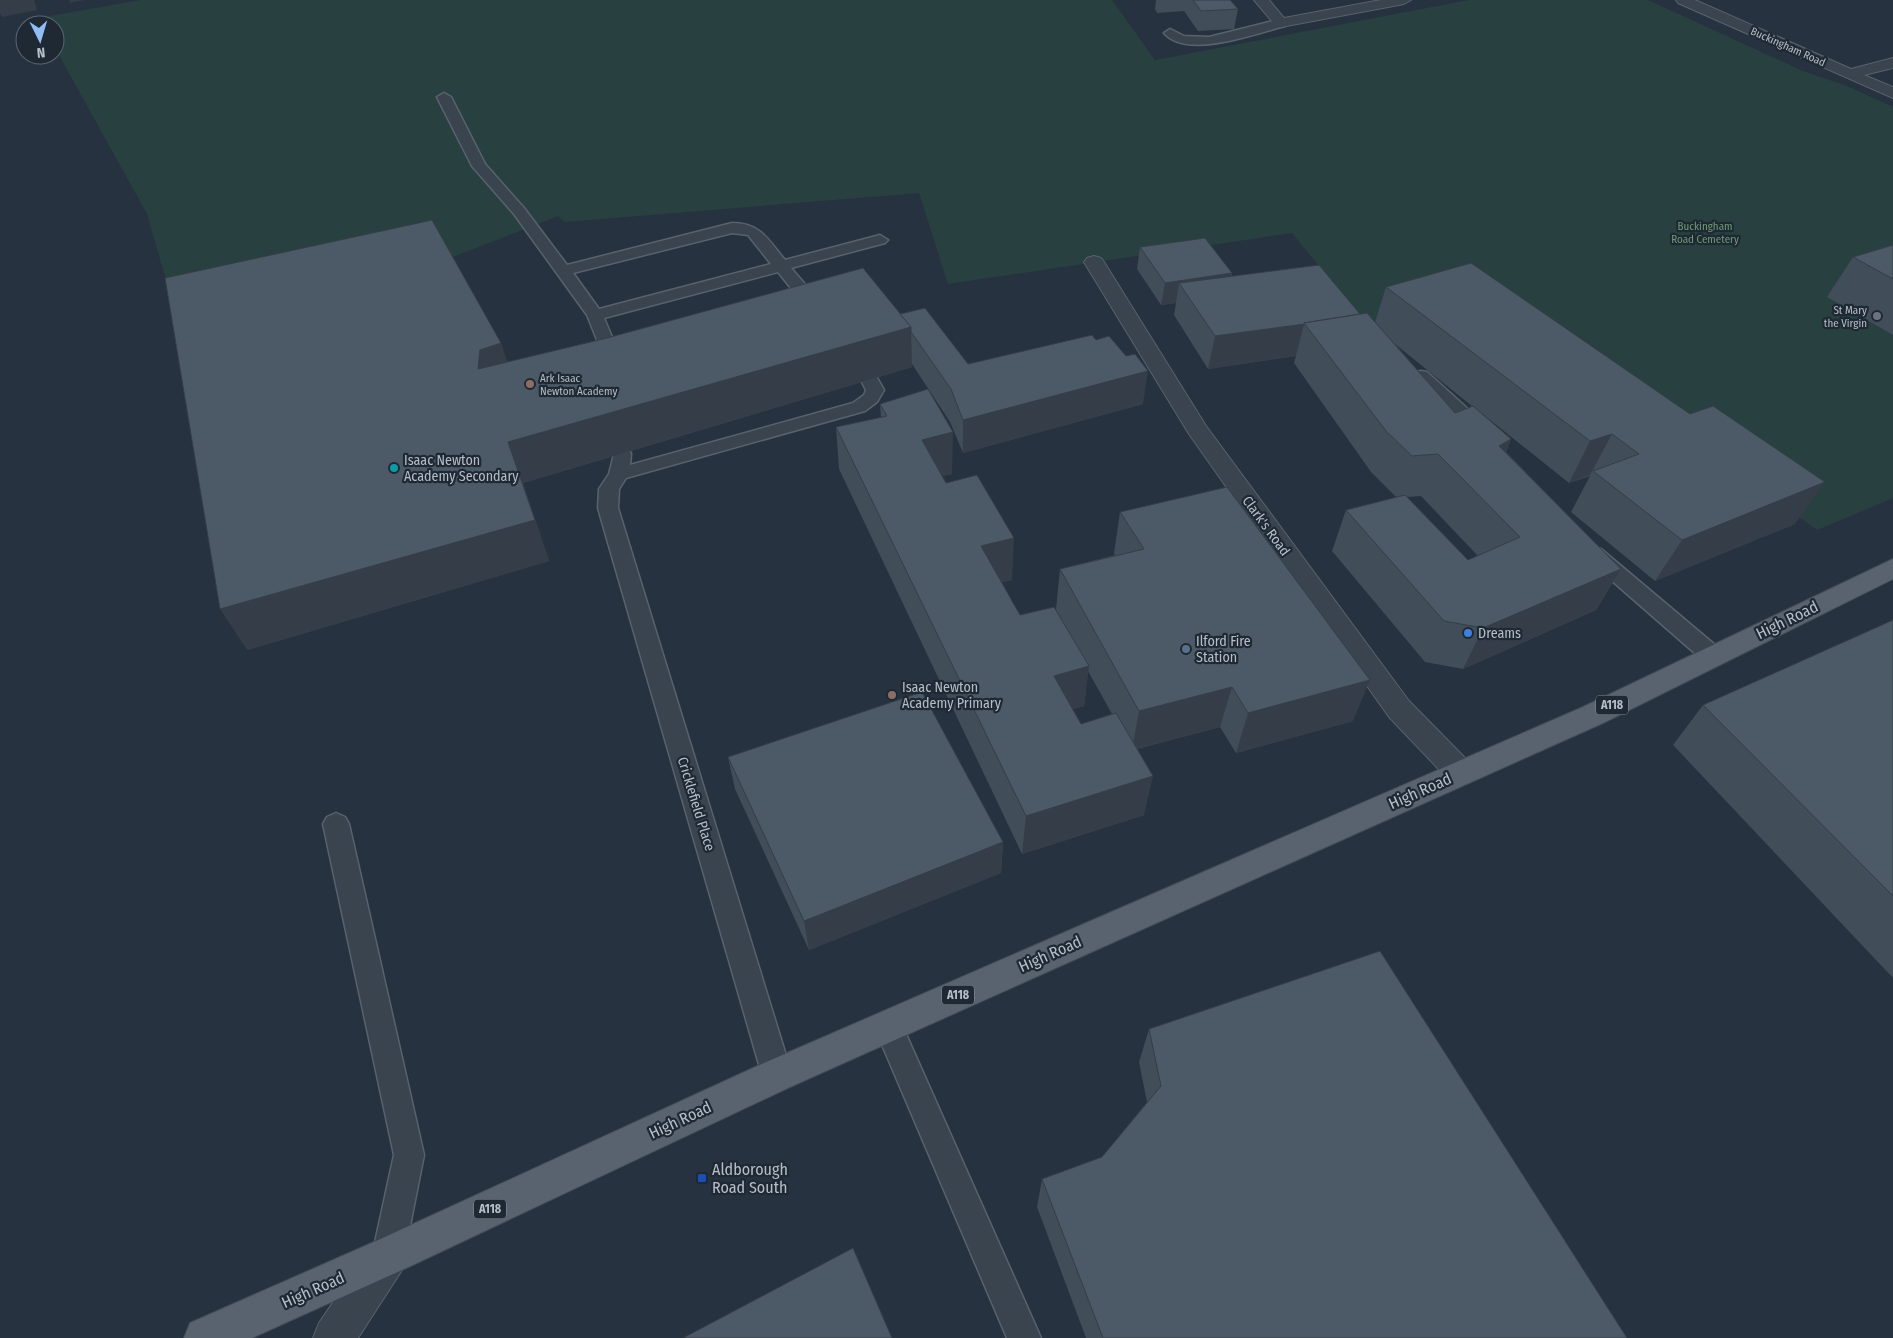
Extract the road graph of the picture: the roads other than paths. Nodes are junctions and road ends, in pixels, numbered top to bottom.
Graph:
1 (1262, 0) edge
2 (1404, 0) edge
3 (1683, 0) edge
4 (1281, 23) junction
5 (1170, 33) dead end
6 (1893, 63) edge
7 (1848, 74) junction
8 (1893, 93) edge
9 (444, 97) dead end
10 (880, 240) dead end
11 (1094, 262) dead end
12 (780, 265) junction
13 (563, 271) junction
14 (595, 316) junction
15 (801, 317) edge
16 (634, 361) edge
17 (1422, 376) edge
18 (870, 380) edge
19 (1492, 444) edge
20 (622, 454) edge
21 (619, 474) junction
22 (1579, 541) edge
23 (1893, 568) edge
24 (1713, 656) junction
25 (1461, 773) junction
26 (336, 824) dead end
27 (888, 1026) junction
28 (777, 1075) junction
29 (388, 1256) junction
30 (205, 1338) edge
31 (334, 1338) edge
32 (1024, 1338) edge

1 - 4 street
2 - 4 street
3 - 7 street, Buckingham Road
4 - 5 lane
6 - 7 street
7 - 8 street, Buckingham Road
9 - 13 lane
10 - 12 lane
11 - 25 street, Clark's Road
12 - 13 lane
12 - 14 lane
12 - 15 lane
13 - 14 lane
14 - 16 lane
17 - 19 lane
18 - 21 lane
20 - 21 lane, Cricklefield Place
21 - 28 lane, Cricklefield Place
22 - 24 lane
23 - 24 main road, High Road / A118
24 - 25 main road, High Road / A118
25 - 27 main road, High Road / A118
26 - 29 lane
27 - 28 main road, High Road / A118
27 - 32 lane
28 - 29 main road, High Road / A118
29 - 30 main road, High Road / A118
29 - 31 street

